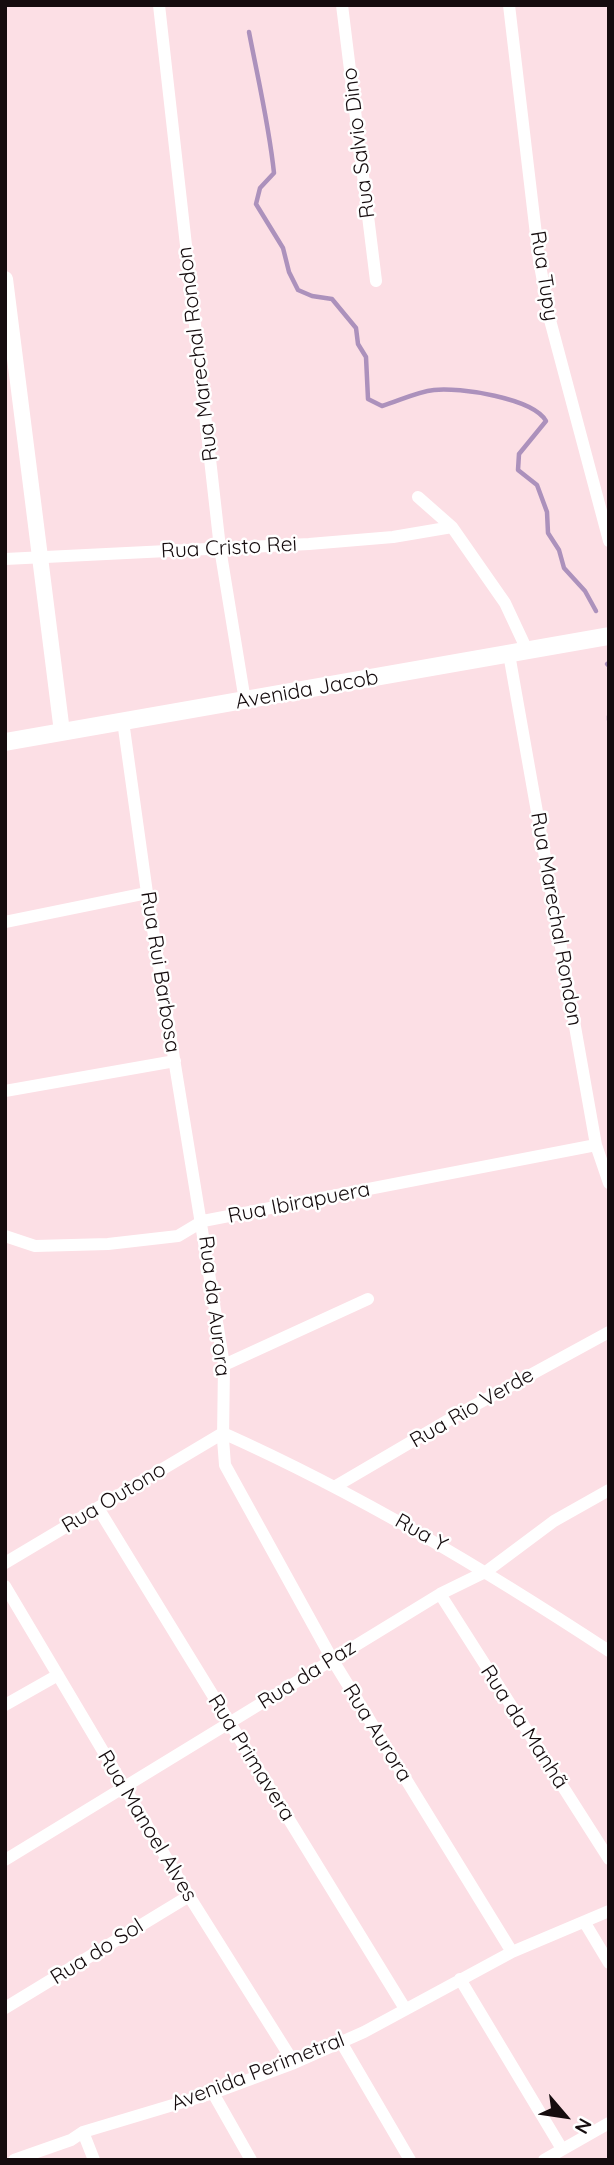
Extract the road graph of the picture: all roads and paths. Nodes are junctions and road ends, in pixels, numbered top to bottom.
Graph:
1 (159, 5) edge
2 (342, 5) edge
3 (509, 5) edge
4 (5, 279) edge
5 (376, 281) dead end
6 (9, 343) edge
7 (418, 497) dead end
8 (452, 527) junction
9 (609, 541) edge
10 (220, 548) junction
11 (40, 557) junction
12 (5, 559) edge
13 (609, 636) edge
14 (518, 652) junction
15 (245, 701) junction
16 (123, 721) junction
17 (62, 732) junction
18 (5, 742) edge
19 (147, 893) junction
20 (5, 922) edge
21 (175, 1061) junction
22 (5, 1091) edge
23 (596, 1145) junction
24 (609, 1183) edge
25 (203, 1222) junction
26 (5, 1236) edge
27 (368, 1299) dead end
28 (609, 1332) edge
29 (224, 1365) junction
30 (223, 1433) junction
31 (336, 1486) junction
32 (609, 1490) edge
33 (98, 1508) junction
34 (5, 1563) edge
35 (488, 1571) junction
36 (5, 1586) edge
37 (440, 1594) junction
38 (609, 1651) edge
39 (332, 1659) junction
40 (58, 1675) junction
41 (5, 1705) edge
42 (230, 1723) junction
43 (125, 1788) junction
44 (609, 1859) edge
45 (5, 1860) edge
46 (189, 1896) junction
47 (609, 1911) edge
48 (585, 1923) junction
49 (512, 1952) junction
50 (609, 1962) edge
51 (460, 1979) junction
52 (404, 2007) junction
53 (5, 2008) edge
54 (341, 2042) junction
55 (294, 2063) junction
56 (213, 2093) junction
57 (609, 2123) edge
58 (83, 2132) junction
59 (562, 2148) junction
60 (14, 2160) edge
61 (94, 2160) edge
62 (251, 2160) edge
63 (410, 2160) edge
64 (544, 2160) edge

1 - 10 street, Rua Marechal Rondon
2 - 5 street, Rua Salvio Dino
3 - 9 street, Rua Tupy
4 - 6 street
6 - 11 street
7 - 8 street, Rua Marechal Rondon
8 - 10 street, Rua Cristo Rei
8 - 14 street, Rua Marechal Rondon
10 - 11 street, Rua Cristo Rei
10 - 15 street, Rua Marechal Rondon
11 - 12 street, Rua Cristo Rei
11 - 17 street
13 - 14 main road, Avenida Jacob
14 - 15 main road, Avenida Jacob
14 - 23 street, Rua Marechal Rondon
15 - 16 main road, Avenida Jacob
16 - 17 main road, Avenida Jacob
16 - 19 street, Rua Rui Barbosa
17 - 18 main road, Avenida Jacob
19 - 20 street
19 - 21 street, Rua Rui Barbosa
21 - 22 street
21 - 25 street, Rua Rui Barbosa
23 - 24 street, Rua Marechal Rondon
23 - 25 street, Rua Ibirapuera
25 - 26 street, Rua Ibirapuera
25 - 29 street, Rua da Aurora
27 - 29 street
28 - 31 street, Rua Rio Verde
29 - 30 street, Rua da Aurora
30 - 31 street, Rua Y
30 - 33 street, Rua Outono
30 - 39 street, Rua Aurora
31 - 35 street, Rua Y
32 - 35 street, Rua da Paz
33 - 34 street, Rua Outono
33 - 42 street, Rua Primavera
35 - 37 street, Rua da Paz
35 - 38 street, Rua Y
36 - 40 street, Rua Manoel Alves
37 - 39 street, Rua da Paz
37 - 44 street, Rua da Manhã
39 - 42 street, Rua da Paz
39 - 49 street, Rua Aurora
40 - 41 street
40 - 43 street, Rua Manoel Alves
42 - 43 street, Rua da Paz
42 - 52 street, Rua Primavera
43 - 45 street, Rua da Paz
43 - 46 street, Rua Manoel Alves
46 - 53 street, Rua do Sol
46 - 55 street, Rua Manoel Alves
47 - 48 street, Avenida Perimetral
48 - 49 street, Avenida Perimetral
48 - 50 street
49 - 51 street, Avenida Perimetral
51 - 52 street, Avenida Perimetral
51 - 59 street
52 - 54 street, Avenida Perimetral
54 - 55 street, Avenida Perimetral
54 - 63 street
55 - 56 street, Avenida Perimetral
56 - 58 street, Avenida Perimetral
56 - 62 street
57 - 59 street
58 - 60 street, Avenida Perimetral
58 - 61 street
59 - 64 street

